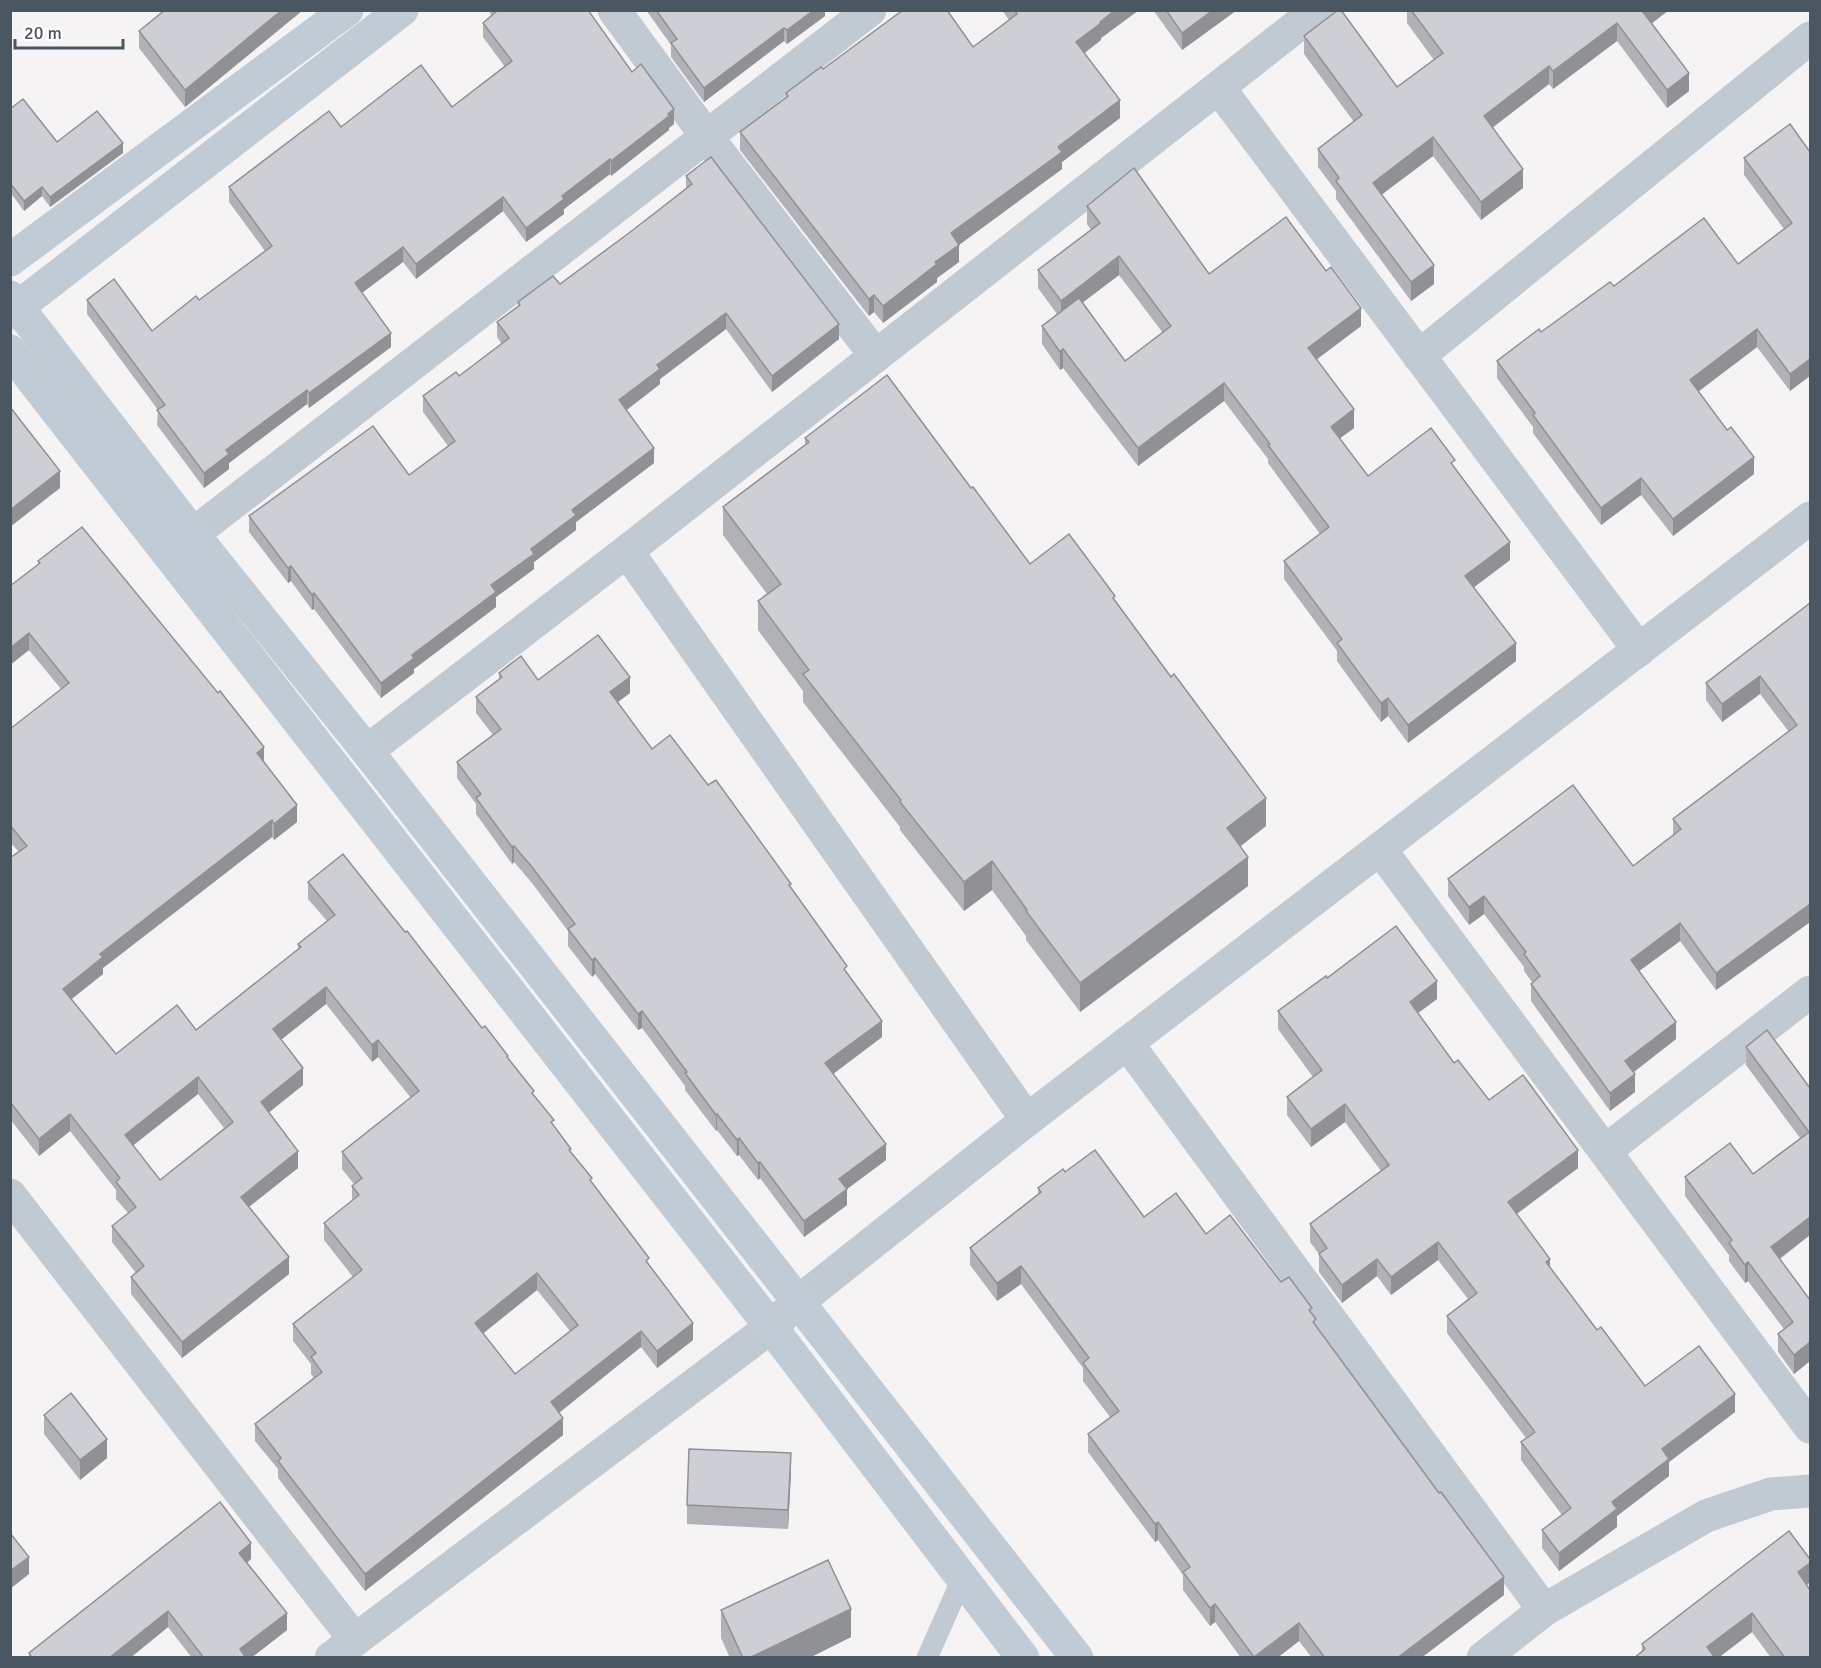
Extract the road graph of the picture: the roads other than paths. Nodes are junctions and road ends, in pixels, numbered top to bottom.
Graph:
1 (347, 10) edge
2 (402, 10) edge
3 (614, 10) edge
4 (870, 10) edge
5 (1317, 10) edge
6 (1810, 38) edge
7 (1219, 88) junction
8 (707, 137) junction
9 (10, 260) edge
10 (13, 306) edge
11 (10, 351) edge
12 (876, 356) junction
13 (1419, 356) junction
14 (1810, 518) edge
15 (193, 534) junction
16 (627, 550) junction
17 (1639, 650) junction
18 (367, 751) junction
19 (1380, 849) junction
20 (1810, 992) edge
21 (1127, 1043) junction
22 (1027, 1120) junction
23 (1605, 1151) junction
24 (10, 1195) edge
25 (798, 1302) junction
26 (771, 1327) junction
27 (1807, 1414) edge
28 (1810, 1491) edge
29 (962, 1579) junction
30 (1544, 1610) junction
31 (343, 1649) edge
32 (927, 1658) edge
33 (1023, 1658) edge
34 (1077, 1658) edge
35 (1483, 1658) edge

1 - 9 main road
2 - 10 main road
3 - 8 street
4 - 8 street
5 - 7 street
6 - 13 street
7 - 12 street
7 - 13 street
8 - 12 street
8 - 15 street
10 - 15 main road
11 - 26 main road
12 - 16 street
13 - 17 street
14 - 17 street
15 - 18 main road
16 - 18 street
16 - 22 street
17 - 19 street
18 - 25 main road
19 - 21 street
19 - 23 street
20 - 23 street
21 - 22 street
21 - 30 street
22 - 25 street
23 - 27 street
24 - 31 street
25 - 26 street
25 - 34 main road
26 - 29 main road
26 - 31 street
28 - 30 street
29 - 32 lane
29 - 33 main road
30 - 35 street

